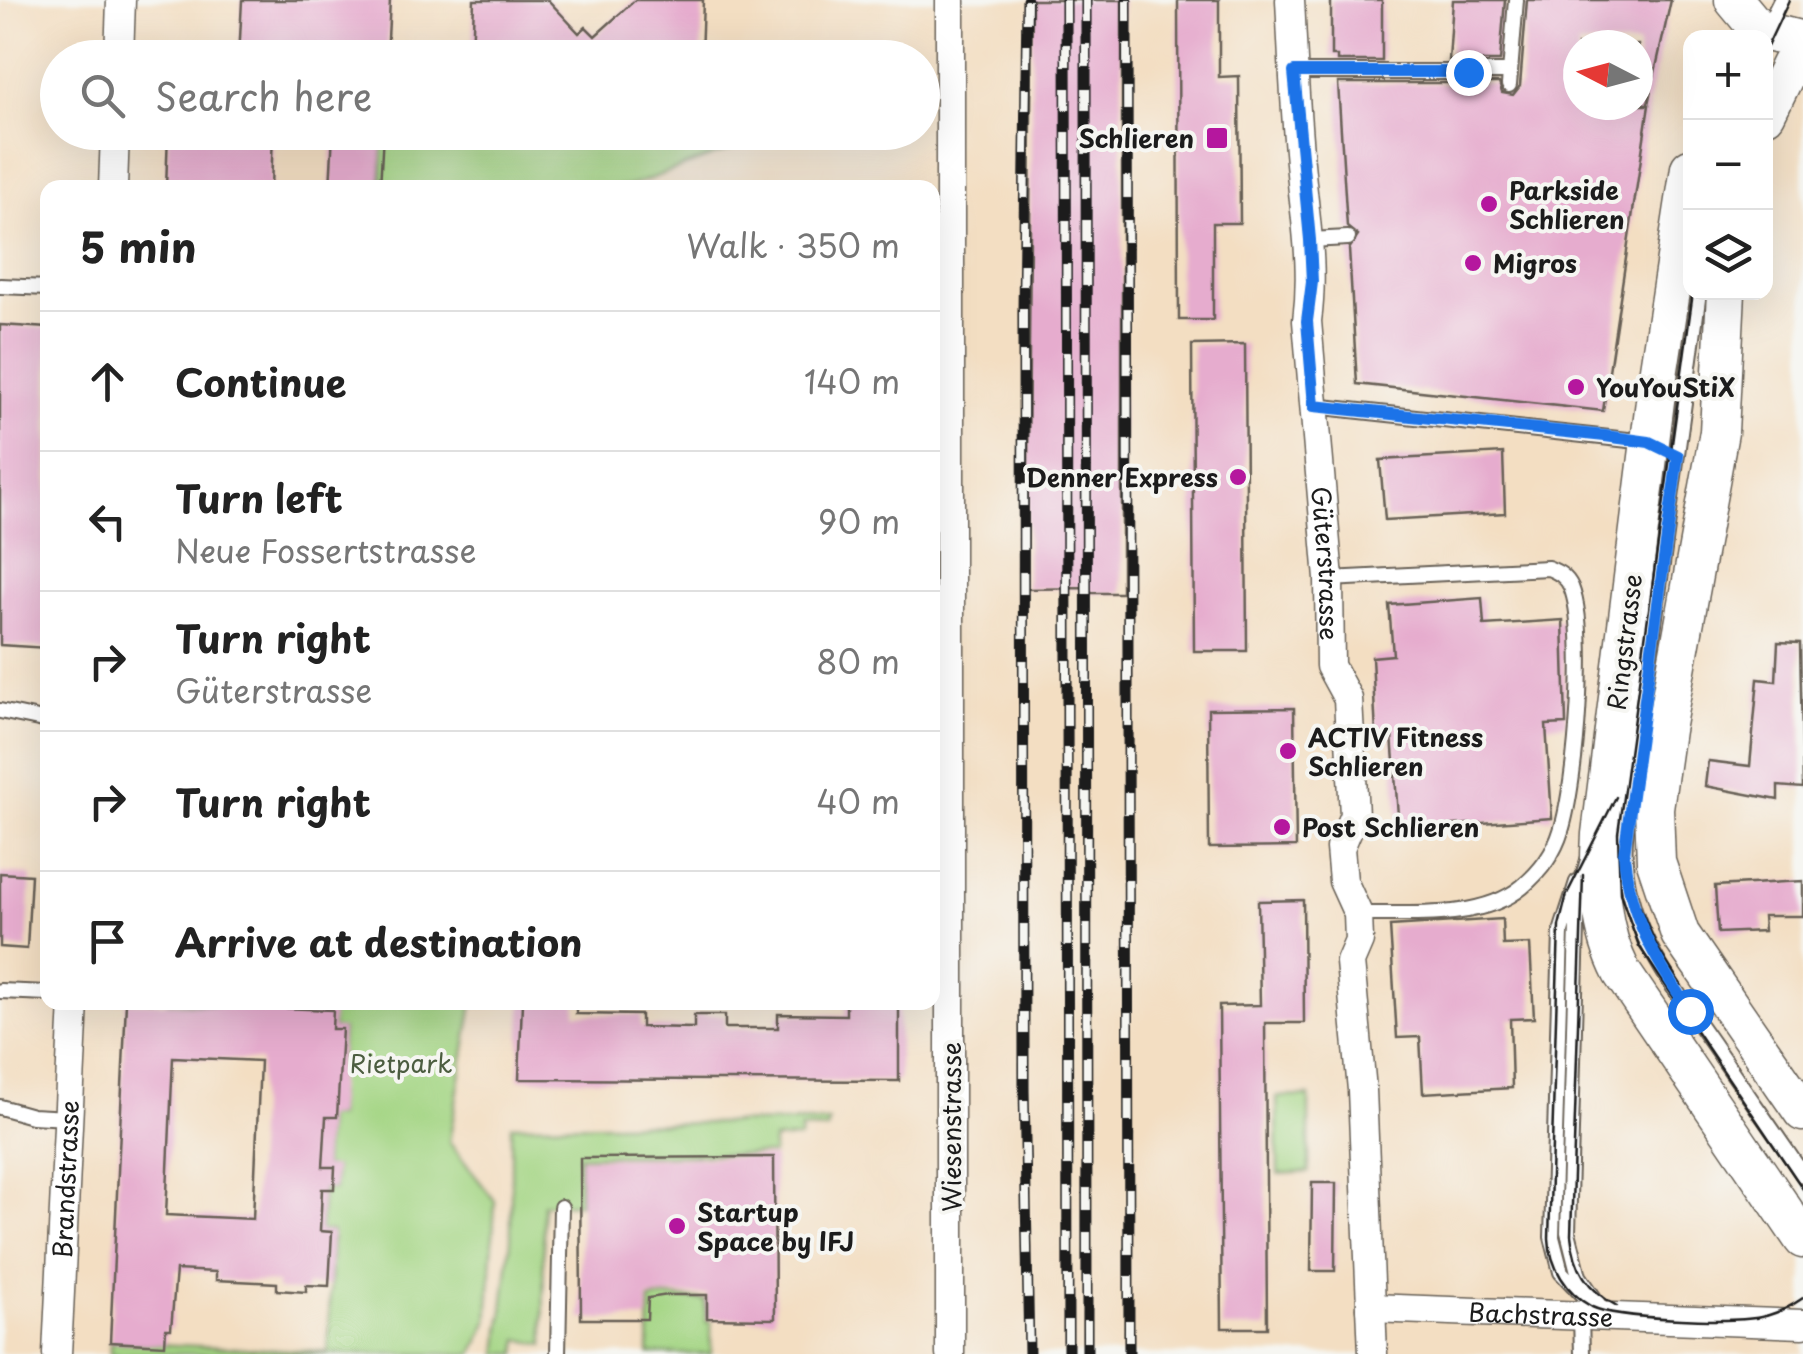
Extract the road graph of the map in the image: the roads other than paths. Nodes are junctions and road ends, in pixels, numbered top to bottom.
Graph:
1 (122, 0) edge
2 (950, 0) edge
3 (1290, 0) edge
4 (1516, 0) edge
5 (1732, 0) edge
6 (1766, 18) edge
7 (1724, 30) edge
8 (120, 40) edge
9 (1803, 40) edge
10 (1803, 52) edge
11 (1294, 72) junction
12 (1773, 100) edge
13 (114, 150) edge
14 (112, 180) edge
15 (1686, 210) edge
16 (1348, 238) dead end
17 (1310, 240) junction
18 (0, 286) edge
19 (40, 288) edge
20 (1696, 300) edge
21 (1726, 300) edge
22 (1314, 406) junction
23 (1663, 449) junction
24 (1703, 528) junction
25 (1330, 579) junction
26 (0, 710) edge
27 (40, 719) edge
28 (1634, 761) junction
29 (1600, 834) junction
30 (1358, 914) junction
31 (0, 991) edge
32 (40, 993) edge
33 (74, 1010) edge
34 (0, 1106) edge
35 (1803, 1112) edge
36 (68, 1118) junction
37 (1803, 1175) edge
38 (562, 1207) dead end
39 (1803, 1239) edge
40 (1803, 1302) edge
41 (1371, 1308) junction
42 (1594, 1317) junction
43 (1771, 1322) junction
44 (1803, 1324) edge
45 (57, 1354) edge
46 (558, 1354) edge
47 (950, 1354) edge
48 (1374, 1354) edge
49 (1582, 1354) edge

1 - 8 street
2 - 47 street, Wiesenstrasse
3 - 11 street, Güterstrasse
4 - 11 lane
5 - 6 main road
5 - 7 main road
6 - 9 main road
10 - 12 main road
11 - 17 street, Güterstrasse
13 - 14 street
15 - 23 main road, Ringstrasse
16 - 17 lane
17 - 22 street, Güterstrasse
18 - 19 lane
20 - 23 lane
21 - 24 main road
22 - 23 lane
22 - 25 street, Güterstrasse
23 - 24 lane
23 - 28 lane
23 - 29 main road, Ringstrasse
24 - 35 main road
25 - 30 street, Güterstrasse
25 - 30 lane
26 - 27 lane
28 - 29 lane
28 - 37 lane
29 - 39 main road, Ringstrasse
29 - 42 lane
30 - 41 street, Güterstrasse
31 - 32 lane
33 - 36 street, Brandstrasse
34 - 36 lane
36 - 45 street, Brandstrasse
38 - 46 lane
40 - 43 street
41 - 42 street, Bachstrasse
41 - 48 street, Güterstrasse
42 - 43 street, Bachstrasse
42 - 49 lane
43 - 44 street, Bachstrasse

